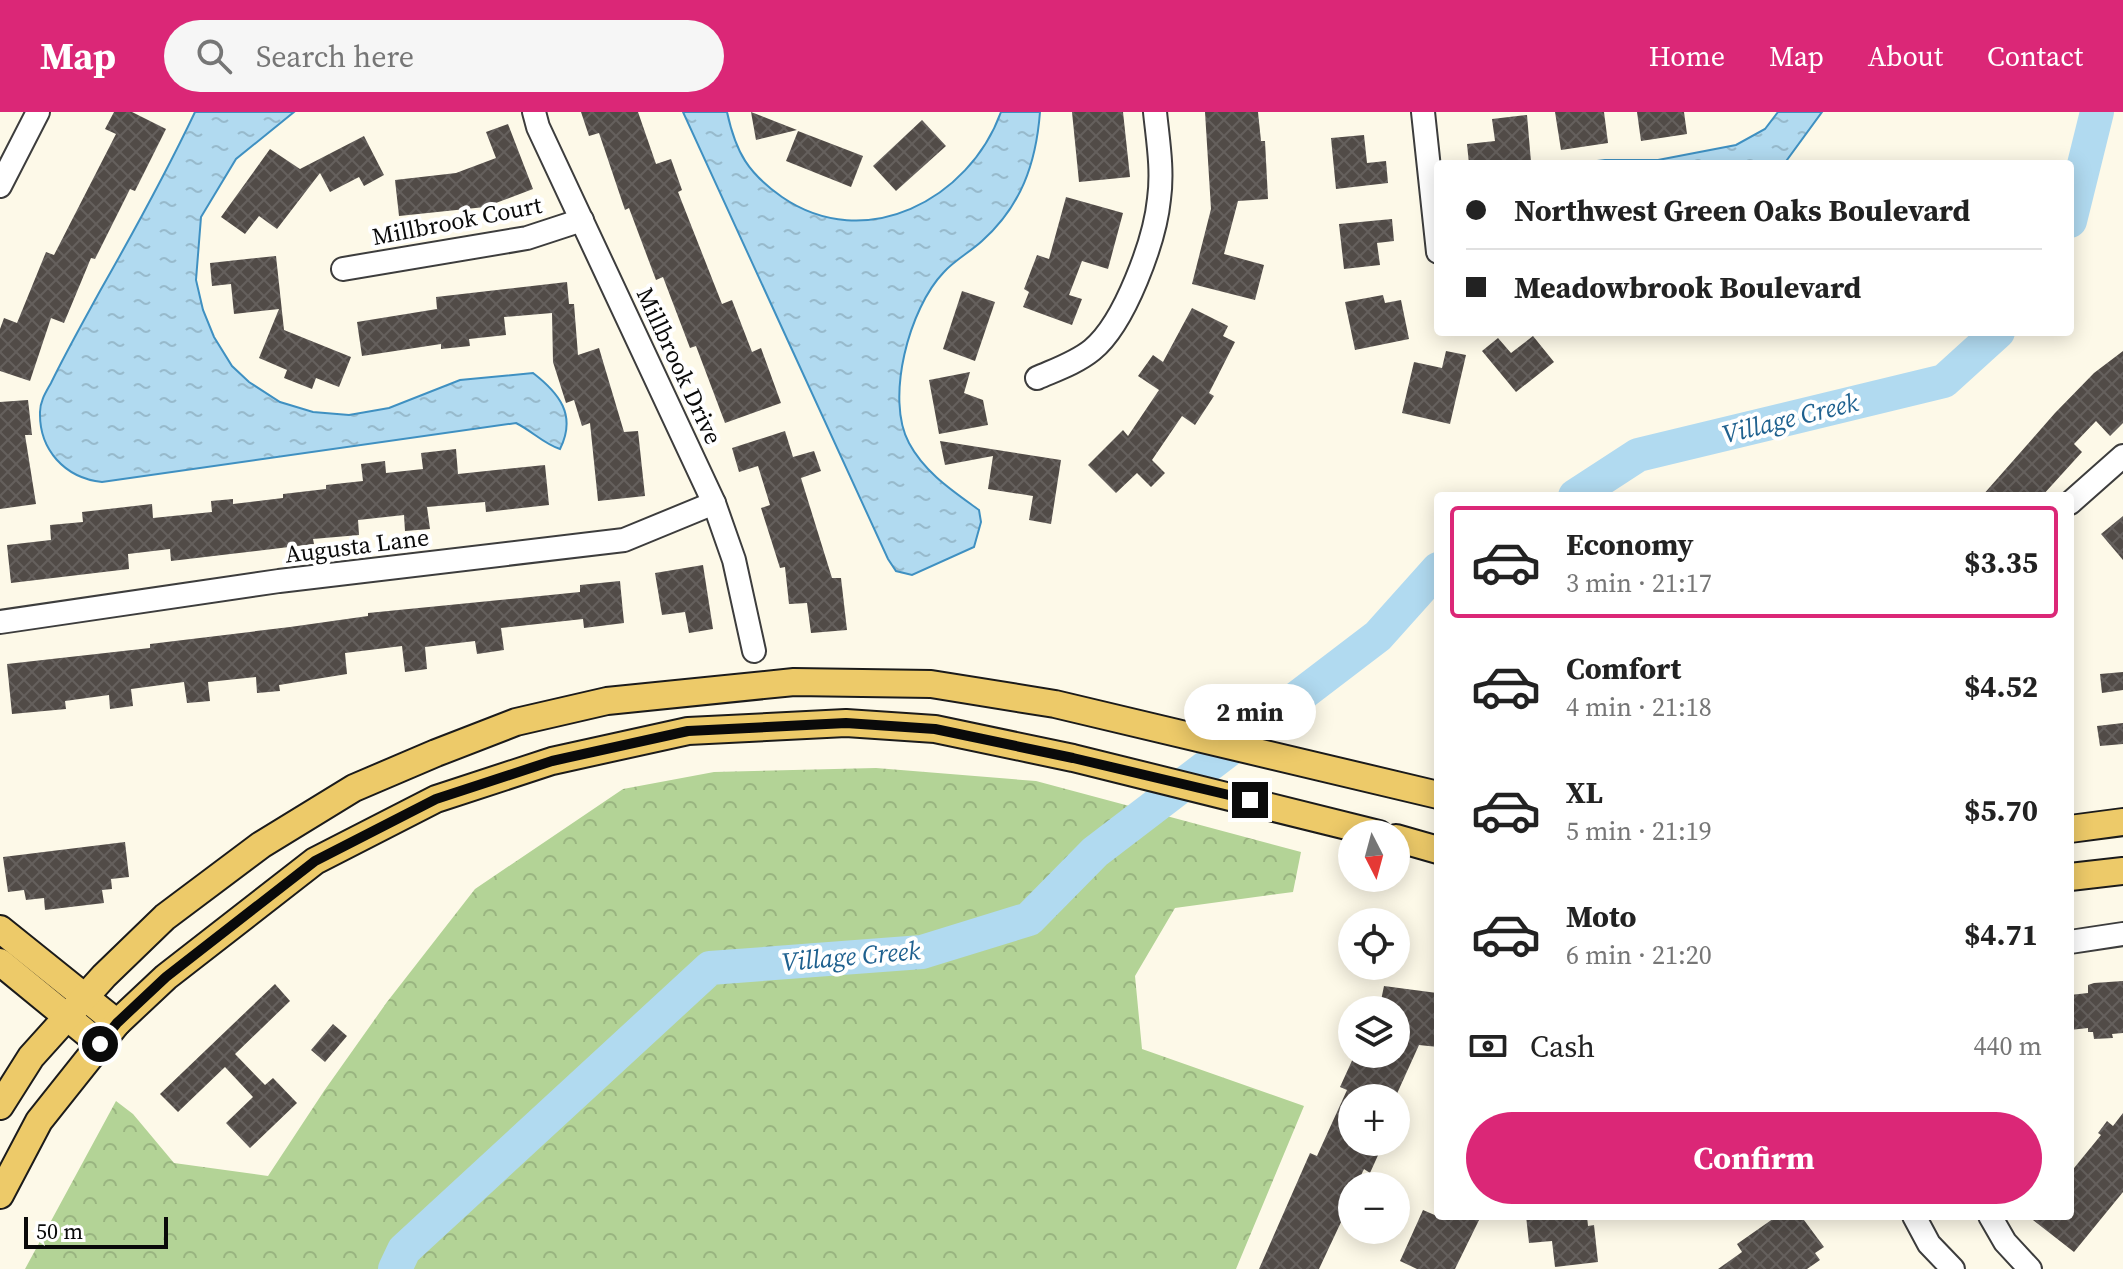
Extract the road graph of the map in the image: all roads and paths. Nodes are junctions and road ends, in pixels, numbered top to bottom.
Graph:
1 (38, 112) edge
2 (534, 112) edge
3 (1155, 112) edge
4 (1423, 112) edge
5 (0, 186) edge
6 (1434, 215) edge
7 (582, 220) junction
8 (343, 269) dead end
9 (1037, 378) dead end
10 (2123, 456) edge
11 (2074, 499) edge
12 (714, 503) junction
13 (0, 622) edge
14 (754, 651) dead end
15 (1434, 794) edge
16 (2123, 822) edge
17 (1338, 823) edge
18 (2074, 828) edge
19 (1410, 842) edge
20 (1434, 849) edge
21 (2123, 871) edge
22 (2074, 877) edge
23 (0, 929) edge
24 (2123, 934) edge
25 (2074, 941) edge
26 (0, 962) edge
27 (85, 997) junction
28 (68, 1018) junction
29 (117, 1023) junction
30 (100, 1044) junction
31 (0, 1106) edge
32 (0, 1195) edge
33 (1916, 1220) edge
34 (1992, 1220) edge
35 (1953, 1269) edge
36 (2030, 1269) edge

1 - 5 street
2 - 7 street, Millbrook Drive
3 - 9 street
4 - 6 street
7 - 8 street, Millbrook Court
7 - 12 street, Millbrook Drive
10 - 11 street
12 - 13 street, Augusta Lane
12 - 14 street, Millbrook Drive
15 - 27 main road
16 - 18 main road
17 - 29 main road
19 - 20 main road
21 - 22 main road
23 - 27 main road
24 - 25 street
26 - 28 main road
27 - 28 main road
27 - 29 main road
28 - 30 main road
28 - 31 main road
29 - 30 main road
30 - 32 main road
33 - 35 street
34 - 36 street

